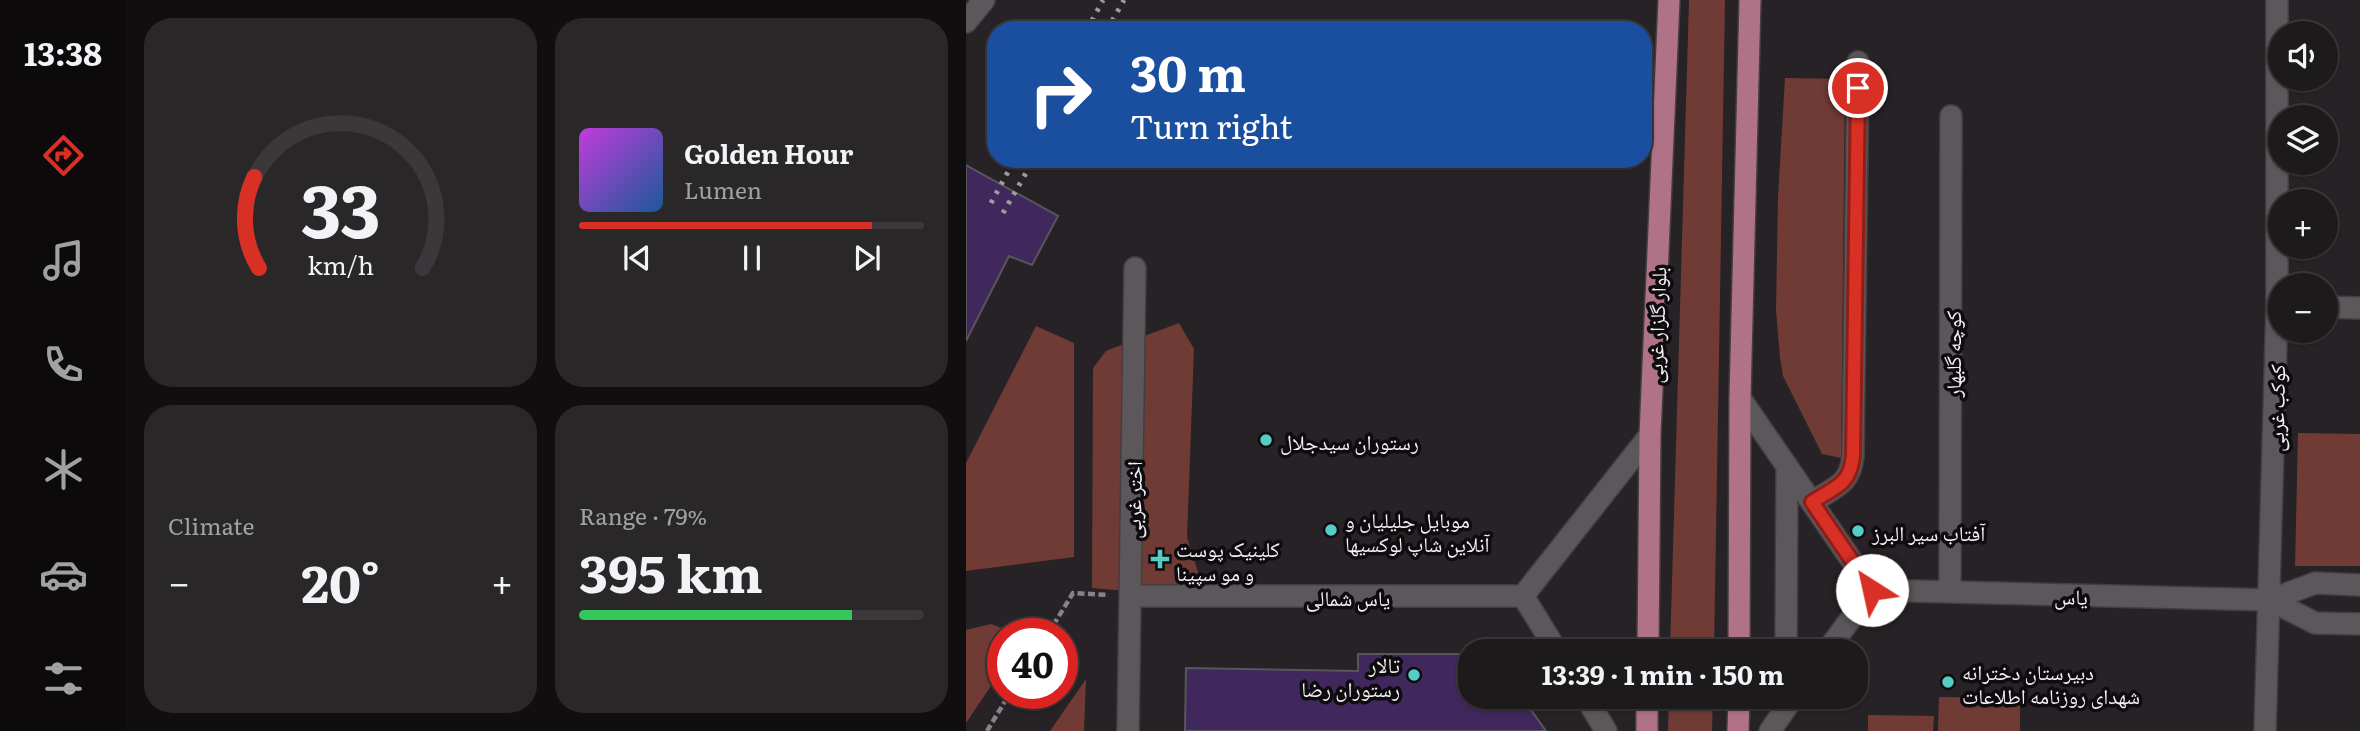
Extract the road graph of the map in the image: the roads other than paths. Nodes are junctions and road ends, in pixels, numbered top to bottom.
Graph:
1 (984, 0) edge
2 (1669, 0) edge
3 (1750, 0) edge
4 (2277, 0) edge
5 (966, 22) edge
6 (1858, 62) dead end
7 (1951, 116) dead end
8 (1135, 268) dead end
9 (2279, 273) edge
10 (2338, 307) edge
11 (2360, 308) edge
12 (2278, 343) edge
13 (1740, 398) junction
14 (1650, 435) junction
15 (1787, 466) junction
16 (1812, 502) junction
17 (2360, 585) edge
18 (1872, 590) junction
19 (1950, 592) junction
20 (1131, 596) junction
21 (1523, 596) junction
22 (2270, 600) junction
23 (2360, 624) edge
24 (1550, 639) edge
25 (1648, 639) edge
26 (1739, 639) edge
27 (1786, 639) edge
28 (1836, 639) edge
29 (1593, 709) edge
30 (1647, 709) edge
31 (1739, 709) edge
32 (1783, 709) edge
33 (1128, 731) edge
34 (1606, 731) edge
35 (1647, 731) edge
36 (1738, 731) edge
37 (1770, 731) edge
38 (2265, 731) edge

1 - 5 street
2 - 14 main road, بلوار گلزار غربی
3 - 13 main road
4 - 9 street, کوکب غربی
6 - 16 street
7 - 19 street, کوچه گلبهار
8 - 20 street, اختر غربی
10 - 11 street
12 - 22 street, کوکب غربی
13 - 15 street
13 - 26 main road
14 - 21 street
14 - 25 main road, بلوار گلزار غربی
15 - 16 street
15 - 27 street
16 - 18 street
17 - 22 street, یاس
18 - 19 street, یاس
18 - 28 street
19 - 22 street, یاس
20 - 21 street, یاس شمالی
20 - 33 street, اختر غربی
21 - 24 street
22 - 23 street, یاس
22 - 38 street, کوکب غربی
29 - 34 street
30 - 35 main road
31 - 36 main road
32 - 37 street

